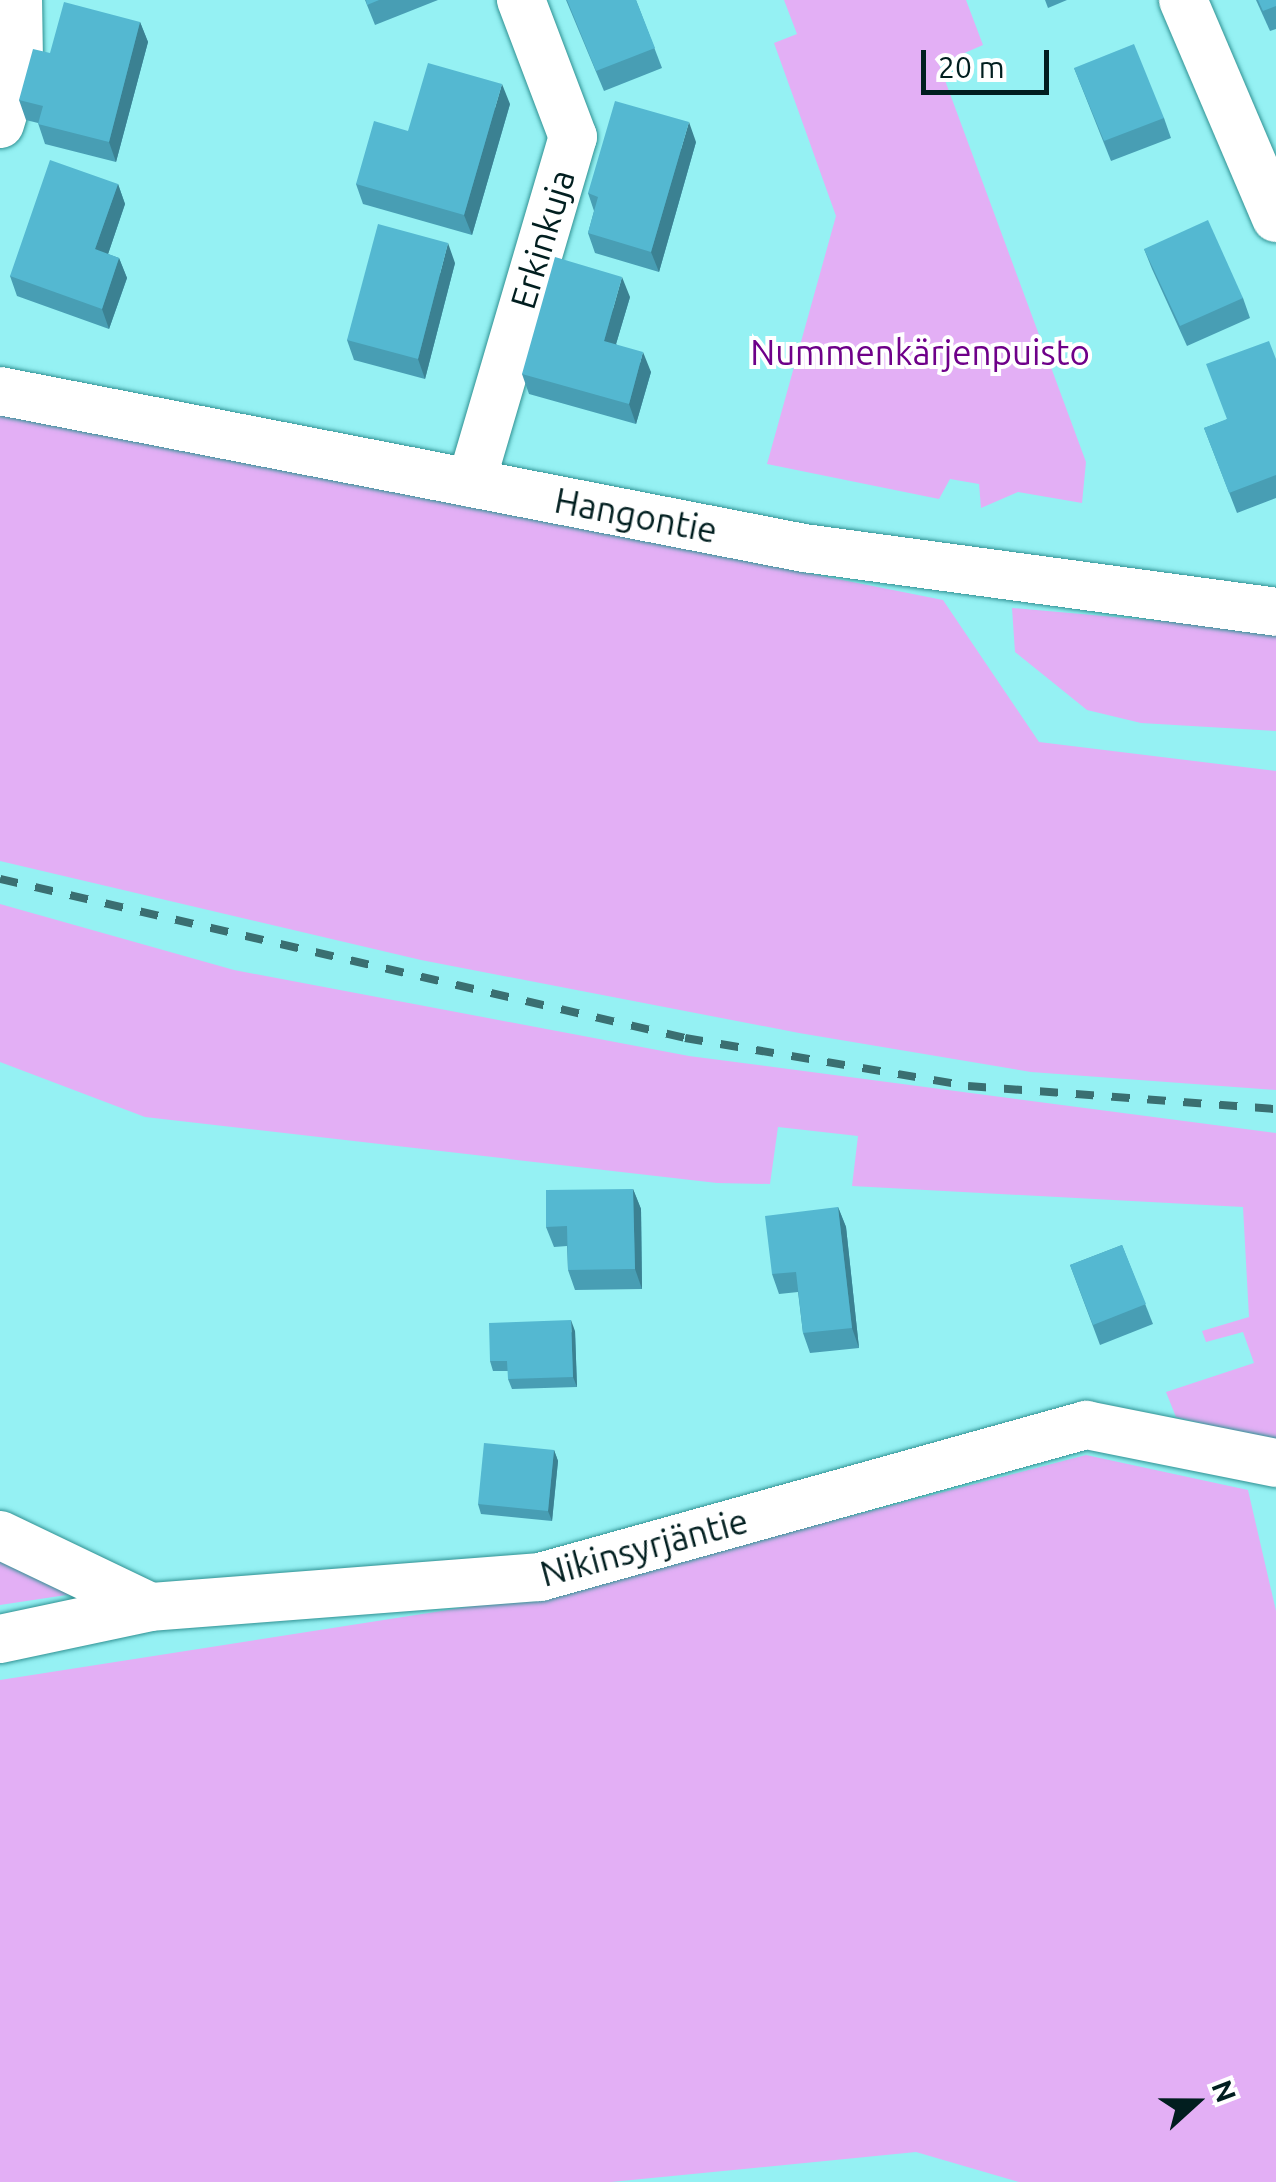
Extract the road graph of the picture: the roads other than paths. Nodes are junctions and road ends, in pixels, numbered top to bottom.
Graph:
1 (18, 0) edge
2 (520, 0) edge
3 (1183, 0) edge
4 (0, 124) edge
5 (1276, 218) edge
6 (0, 391) edge
7 (471, 483) junction
8 (1276, 612) edge
9 (1276, 1463) edge
10 (0, 1535) edge
11 (150, 1607) junction
12 (0, 1639) edge

1 - 4 street
2 - 7 street, Erkinkuja
3 - 5 street
6 - 7 street, Hangontie
7 - 8 street, Hangontie
9 - 11 street, Nikinsyrjäntie
10 - 11 street
11 - 12 street, Nikinsyrjäntie

